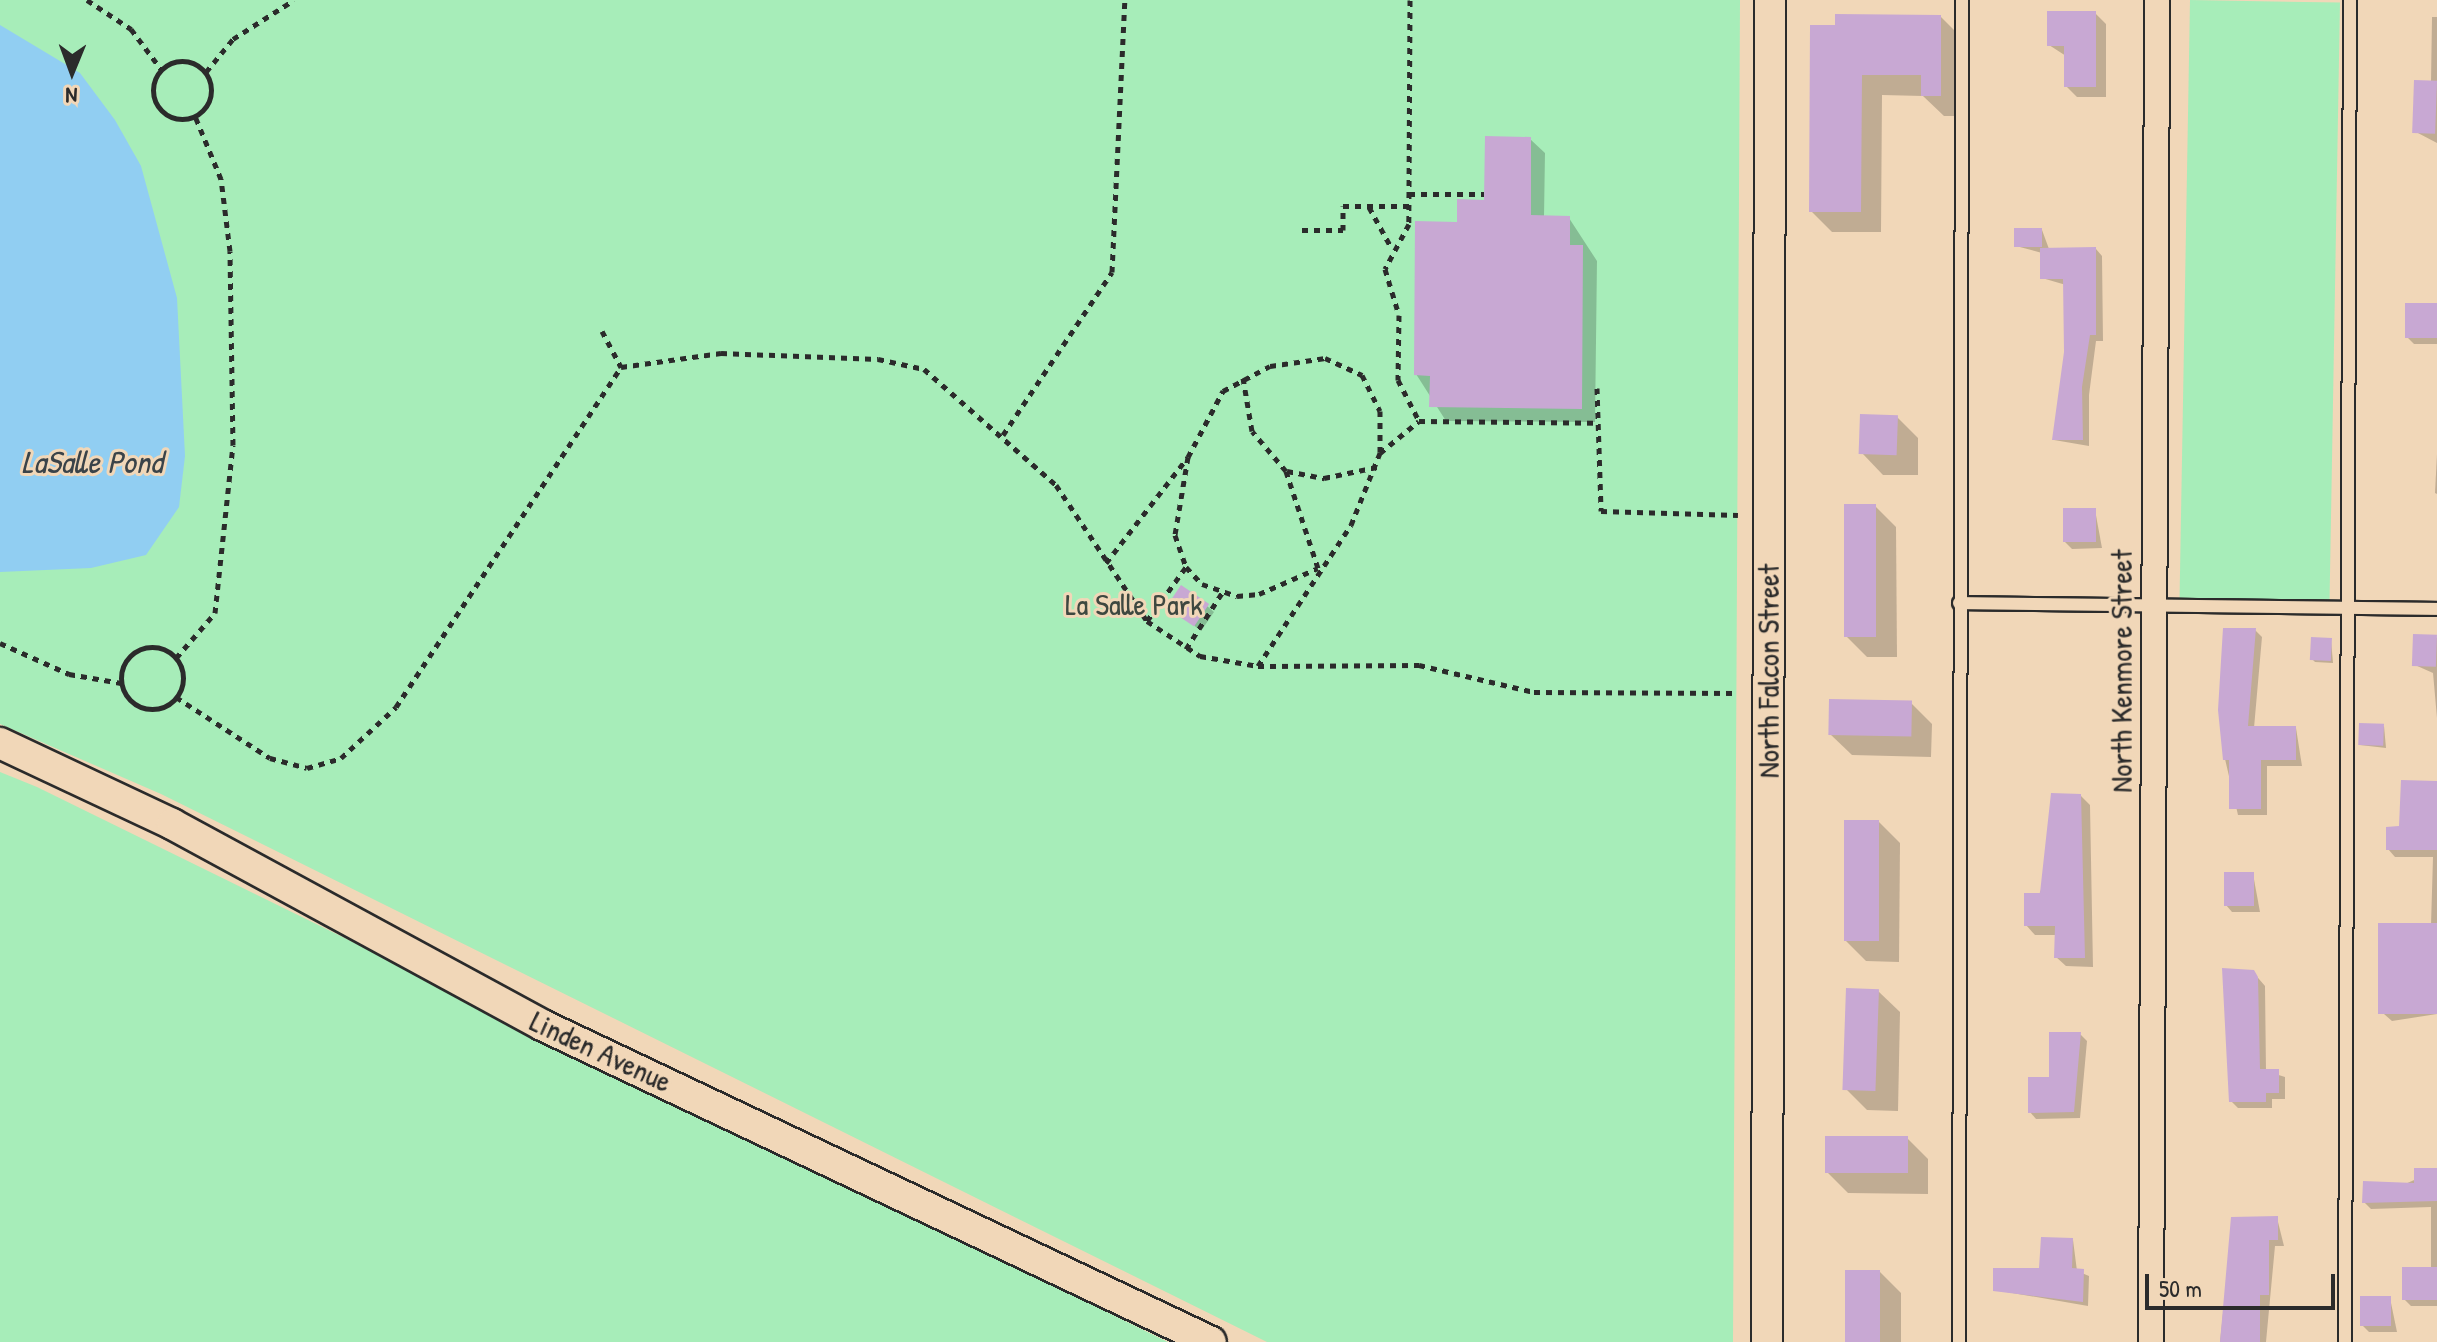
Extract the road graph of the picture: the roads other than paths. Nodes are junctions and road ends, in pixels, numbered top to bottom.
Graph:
1 (1770, 0) edge
2 (1962, 0) edge
3 (2157, 0) edge
4 (2350, 0) edge
5 (1959, 603) junction
6 (2152, 607) junction
7 (2345, 608) junction
8 (2437, 609) edge
9 (0, 743) edge
10 (1211, 1342) edge
11 (1767, 1342) edge
12 (1959, 1342) edge
13 (2151, 1342) edge
14 (2345, 1342) edge

1 - 11 street, North Falcon Street
2 - 5 lane
3 - 6 street, North Kenmore Street
4 - 7 lane
5 - 6 lane
5 - 12 lane
6 - 7 lane
6 - 13 street, North Kenmore Street
7 - 8 lane
7 - 14 lane
9 - 10 street, Linden Avenue

